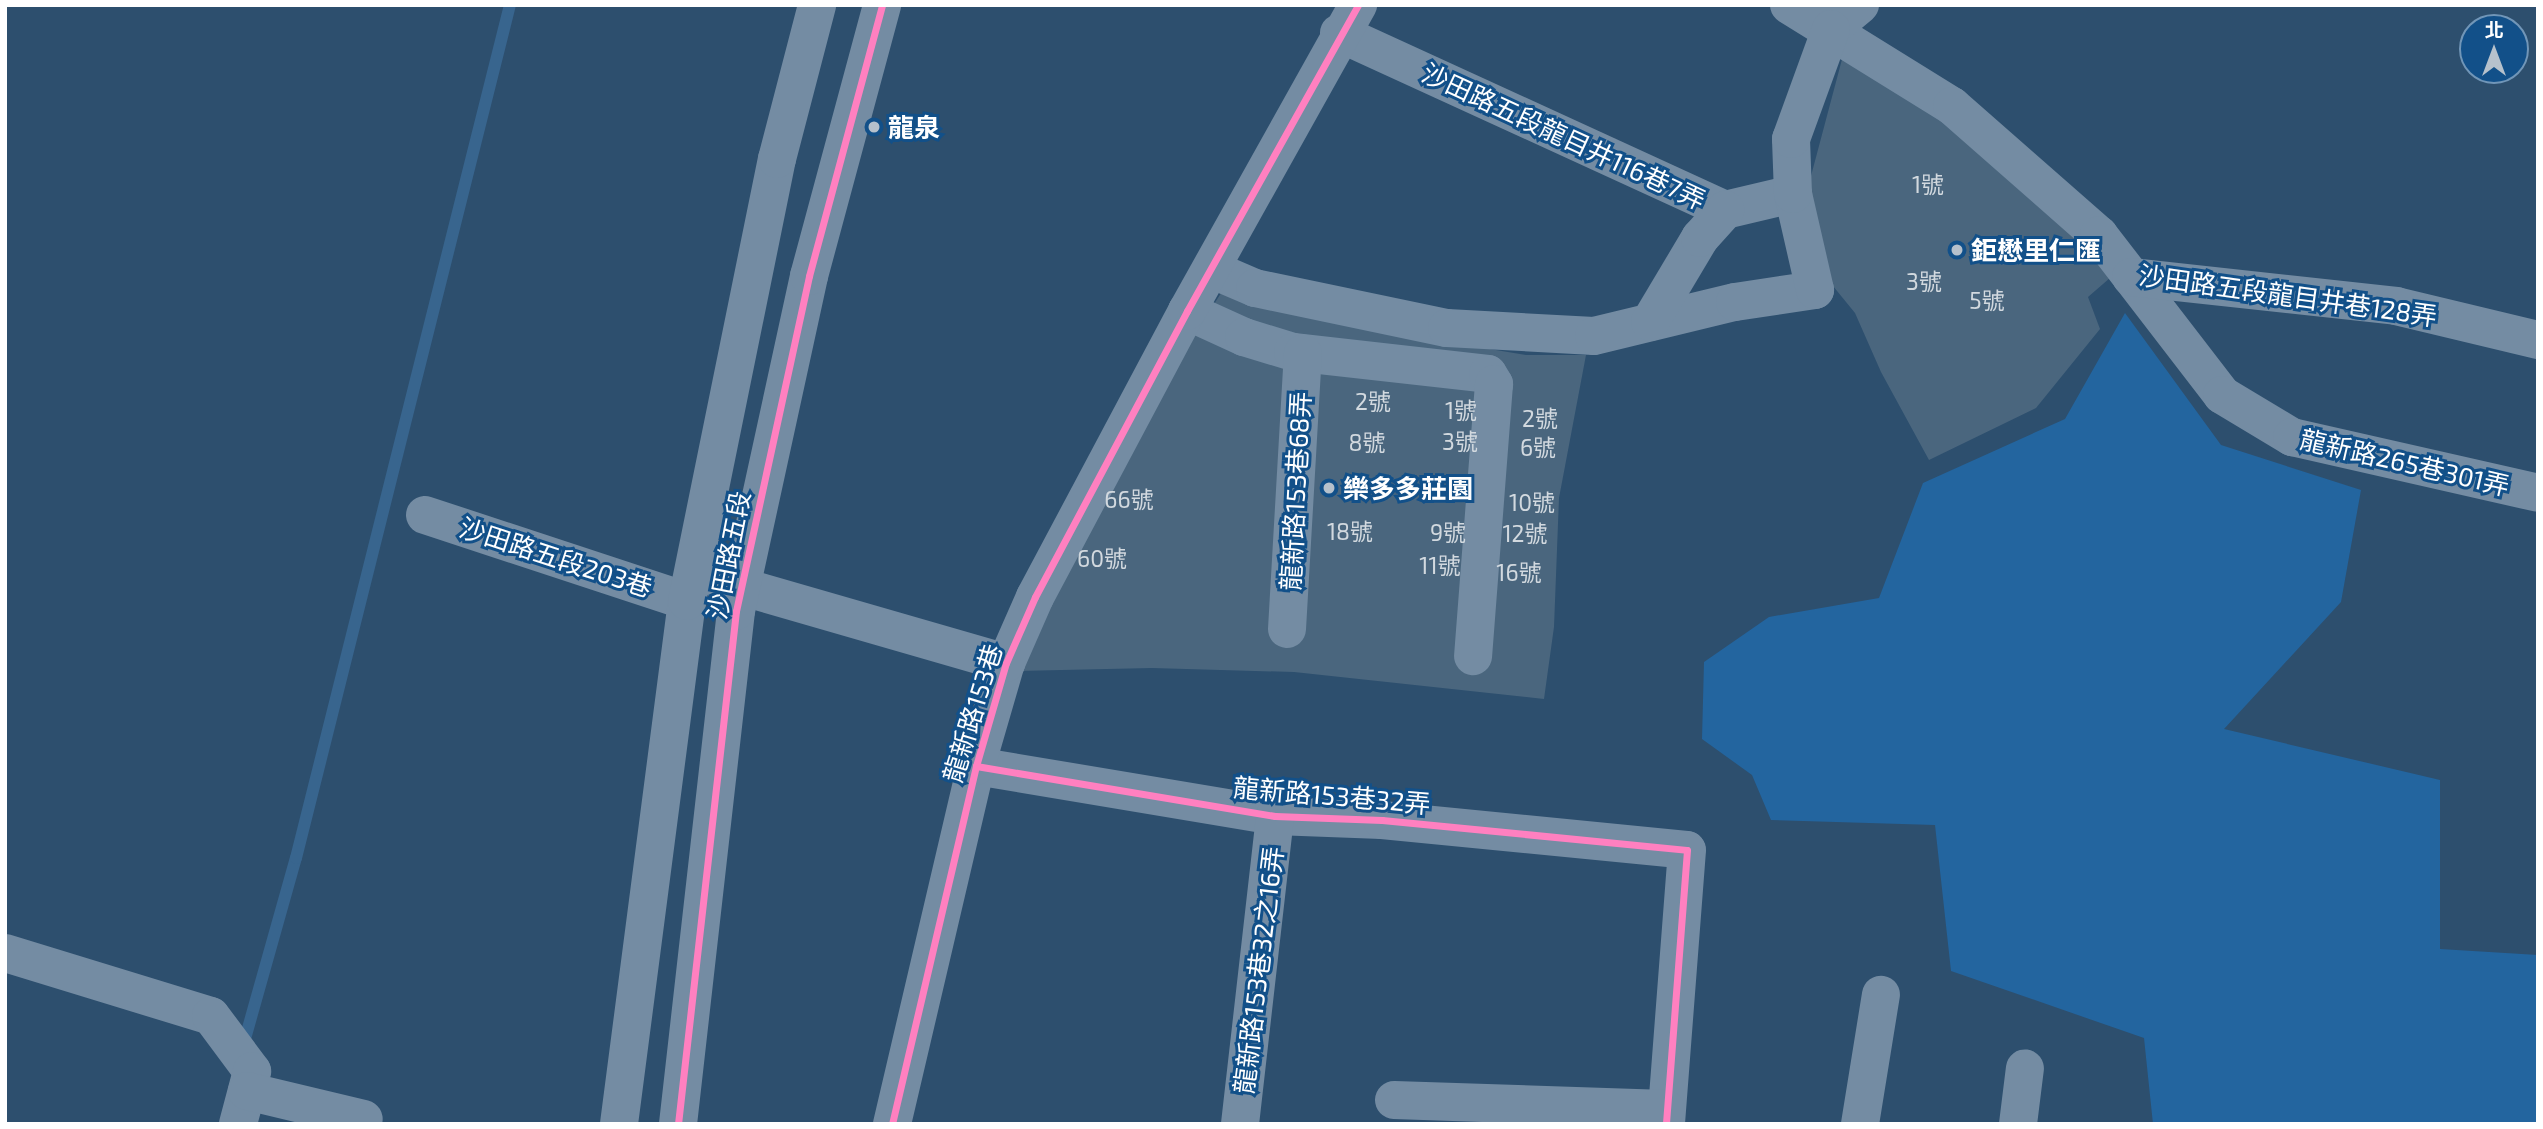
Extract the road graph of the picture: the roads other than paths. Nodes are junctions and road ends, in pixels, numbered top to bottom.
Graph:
1 (817, 5) edge
2 (882, 5) edge
3 (1789, 5) edge
4 (1845, 17) edge
5 (1349, 19) edge
6 (1793, 194) junction
7 (1725, 209) junction
8 (1213, 270) junction
9 (2131, 277) junction
10 (1187, 312) junction
11 (1650, 323) junction
12 (2538, 340) edge
13 (1303, 353) junction
14 (2538, 493) edge
15 (425, 515) dead end
16 (742, 585) junction
17 (690, 588) junction
18 (1287, 629) dead end
19 (1473, 656) dead end
20 (1006, 663) junction
21 (976, 766) junction
22 (1276, 816) junction
23 (5, 953) edge
24 (1881, 995) dead end
25 (2025, 1068) dead end
26 (246, 1095) edge
27 (1394, 1100) dead end
28 (1666, 1116) edge
29 (364, 1119) dead end
30 (619, 1124) edge
31 (678, 1124) edge
32 (892, 1124) edge
33 (1240, 1124) edge
34 (1860, 1124) edge
35 (2018, 1124) edge

1 - 17 street, 沙田路五段
2 - 16 street, 沙田路五段
3 - 4 street, 沙田路五段龍目井巷128弄
4 - 6 street
4 - 9 street, 沙田路五段龍目井巷128弄
5 - 7 street, 沙田路五段龍目井116巷7弄
5 - 8 street, 龍新路153巷
6 - 7 street, 沙田路五段龍目井116巷7弄
6 - 11 street
7 - 11 street
8 - 10 street, 龍新路153巷
8 - 11 street
9 - 12 street, 沙田路五段龍目井巷128弄
9 - 14 street, 龍新路265巷301弄
10 - 13 street, 龍新路153巷68弄
10 - 20 street, 龍新路153巷
13 - 18 street, 龍新路153巷68弄
13 - 19 street, 龍新路153巷68弄
15 - 17 street, 沙田路五段203巷
16 - 17 street, 沙田路五段203巷
16 - 20 street, 沙田路五段203巷
16 - 31 street, 沙田路五段
17 - 30 street, 沙田路五段
20 - 21 street, 龍新路153巷
21 - 22 street, 龍新路153巷32弄
21 - 32 street, 龍新路153巷
22 - 28 street, 龍新路153巷32弄
22 - 33 street, 龍新路153巷32之16弄
23 - 26 street
24 - 34 street
25 - 35 street
26 - 29 street
27 - 28 street

